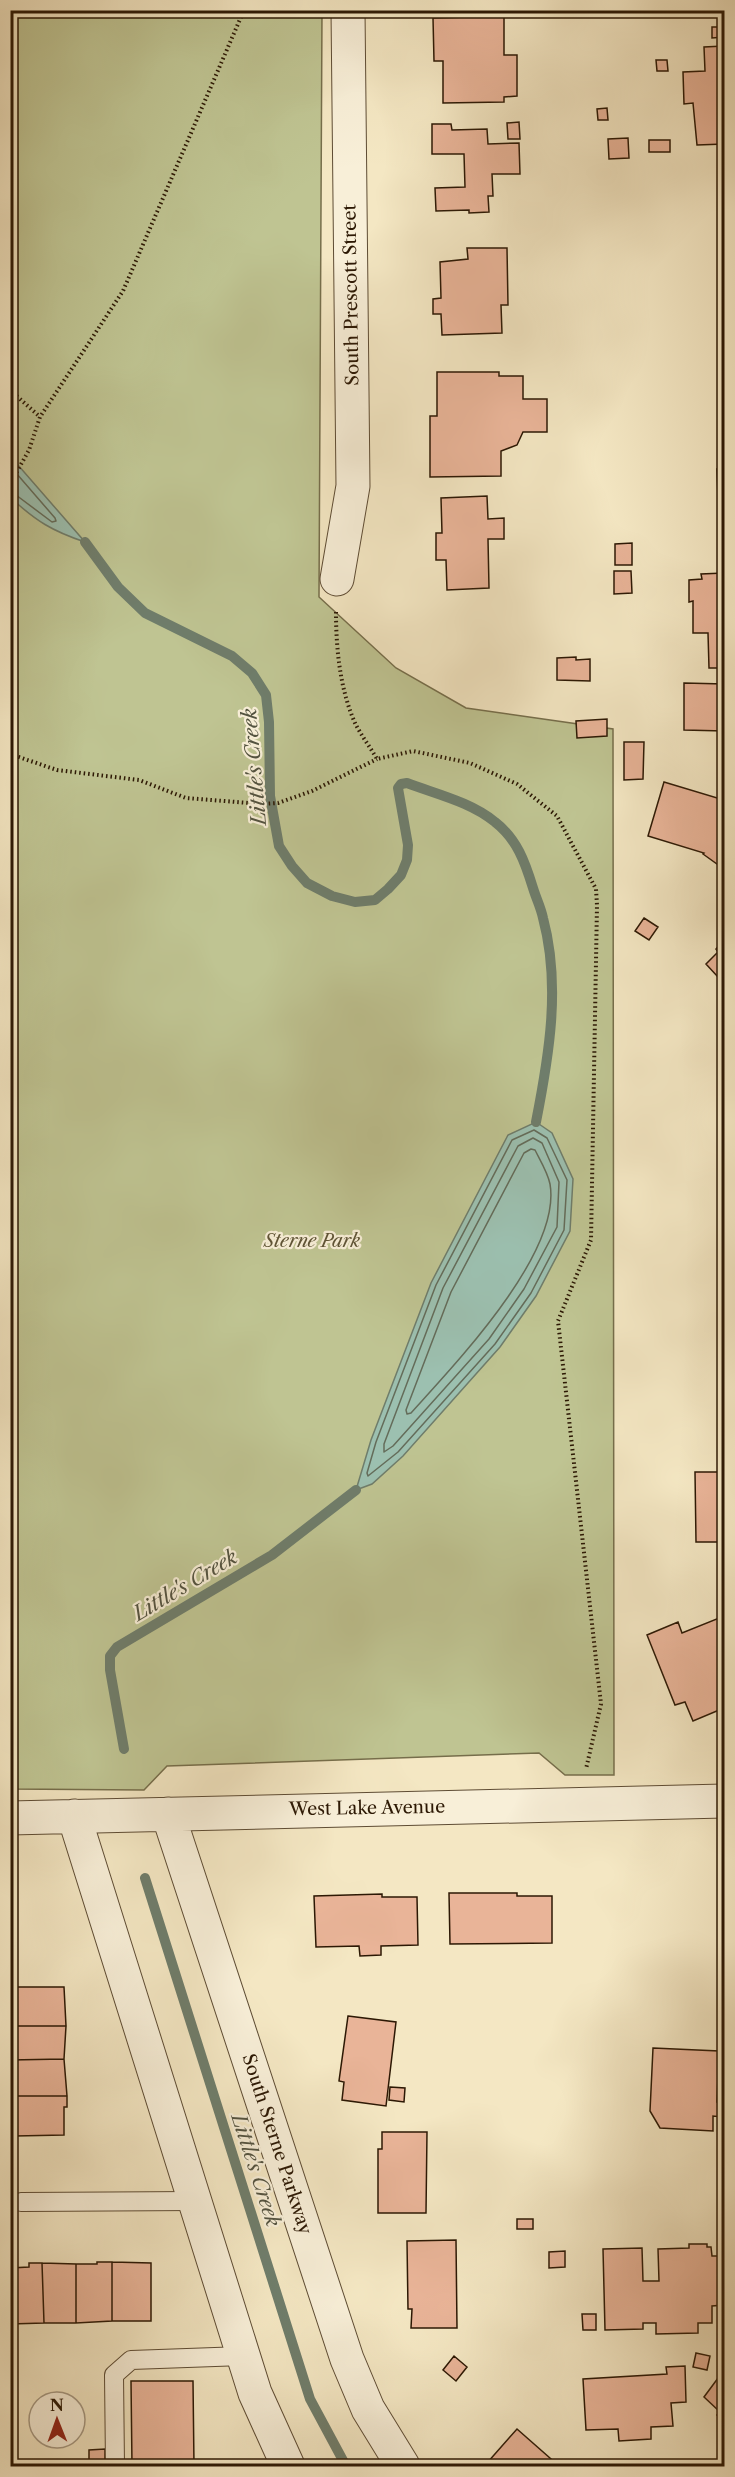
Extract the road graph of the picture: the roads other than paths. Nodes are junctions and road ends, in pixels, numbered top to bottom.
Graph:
1 (348, 10) edge
2 (337, 579) road end
3 (724, 1801) edge
4 (168, 1814) junction
5 (74, 1816) junction
6 (10, 1818) edge
7 (195, 2201) junction
8 (21, 2202) dead end
9 (243, 2356) junction
10 (115, 2466) edge
11 (288, 2466) edge
12 (403, 2466) edge

1 - 2 street, South Prescott Street
3 - 4 street, West Lake Avenue
4 - 5 street, West Lake Avenue
4 - 12 street, South Sterne Parkway
5 - 6 street, West Lake Avenue
5 - 7 street
7 - 8 lane
7 - 9 street
9 - 10 lane
9 - 11 street

